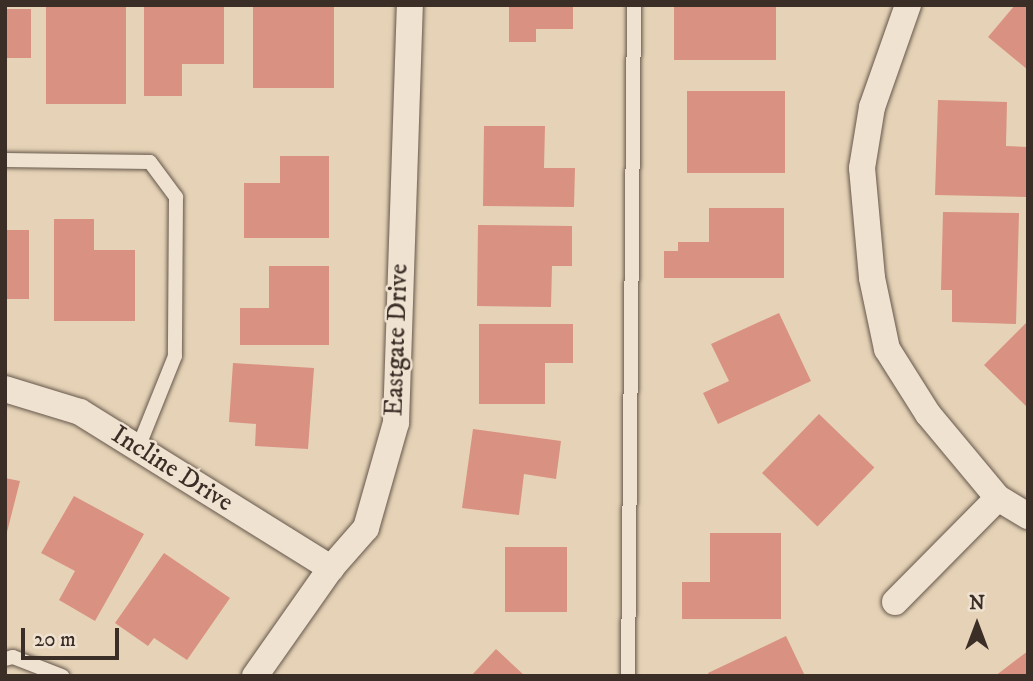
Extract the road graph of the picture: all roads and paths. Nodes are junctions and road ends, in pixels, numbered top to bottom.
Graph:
1 (410, 5) edge
2 (634, 5) edge
3 (908, 5) edge
4 (5, 160) edge
5 (5, 389) edge
6 (138, 448) junction
7 (998, 498) junction
8 (1028, 516) edge
9 (331, 568) junction
10 (895, 601) dead end
11 (5, 659) edge
12 (62, 676) edge
13 (255, 676) edge
14 (628, 676) edge

1 - 9 street, Eastgate Drive
2 - 14 lane
3 - 7 street
4 - 6 lane
5 - 6 street, Incline Drive
6 - 9 street, Incline Drive
7 - 8 street
7 - 10 street
9 - 13 street, Eastgate Drive
11 - 12 lane

